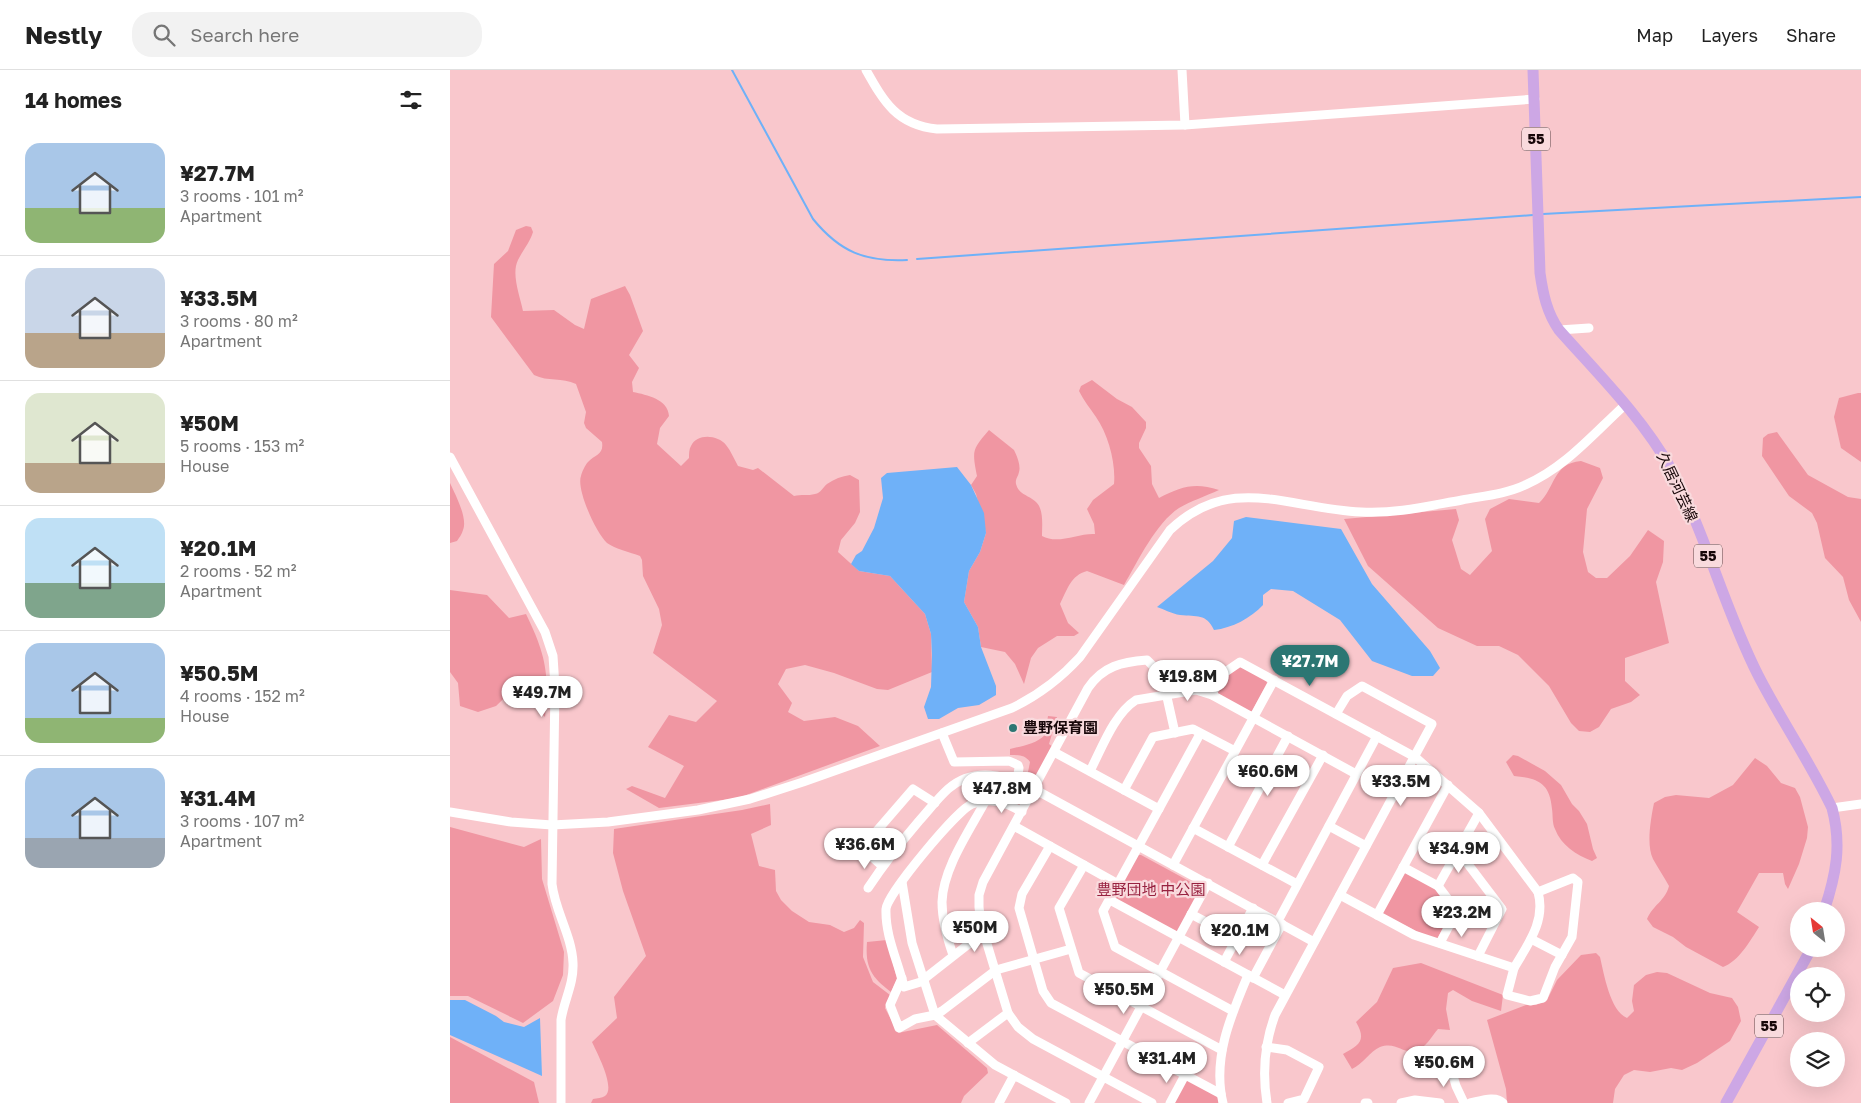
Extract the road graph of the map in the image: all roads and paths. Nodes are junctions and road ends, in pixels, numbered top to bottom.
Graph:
1 (866, 70) edge
2 (1182, 70) edge
3 (1533, 70) edge
4 (1535, 99) junction
5 (1185, 125) junction
6 (1589, 328) dead end
7 (1559, 330) junction
8 (1625, 405) junction
9 (450, 457) edge
10 (1274, 680) junction
11 (1167, 694) junction
12 (1212, 695) junction
13 (1336, 714) junction
14 (1253, 718) junction
15 (942, 733) junction
16 (1174, 733) junction
17 (1200, 734) junction
18 (1288, 736) junction
19 (1378, 736) junction
20 (1235, 751) junction
21 (1054, 752) junction
22 (1323, 755) junction
23 (1415, 756) junction
24 (1090, 771) junction
25 (1356, 774) junction
26 (1017, 780) junction
27 (1448, 785) junction
28 (1034, 789) junction
29 (1124, 790) junction
30 (986, 800) junction
31 (935, 803) junction
32 (1861, 804) edge
33 (1832, 808) junction
34 (1159, 809) junction
35 (450, 812) edge
36 (1022, 812) junction
37 (1478, 813) junction
38 (552, 825) junction
39 (1014, 826) junction
40 (1329, 826) junction
41 (1193, 828) junction
42 (843, 832) dead end
43 (1050, 846) junction
44 (1138, 846) junction
45 (1366, 846) junction
46 (1228, 847) junction
47 (862, 848) junction
48 (1458, 851) junction
49 (1084, 865) junction
50 (1173, 865) junction
51 (1262, 865) junction
52 (882, 866) junction
53 (1403, 867) junction
54 (902, 882) junction
55 (1208, 883) junction
56 (1118, 884) junction
57 (1297, 884) junction
58 (1438, 886) junction
59 (868, 888) dead end
60 (1538, 892) junction
61 (1340, 895) junction
62 (1110, 900) junction
63 (1826, 902) edge
64 (1253, 908) junction
65 (1191, 914) junction
66 (1377, 915) junction
67 (1280, 923) junction
68 (984, 932) junction
69 (1179, 937) junction
70 (1236, 938) junction
71 (1531, 939) junction
72 (1314, 942) junction
73 (1440, 943) junction
74 (1071, 949) junction
75 (953, 955) junction
76 (1562, 955) junction
77 (1478, 956) junction
78 (1806, 958) edge
79 (1034, 960) junction
80 (1224, 962) junction
81 (1514, 968) junction
82 (996, 970) junction
83 (1160, 972) junction
84 (1250, 977) junction
85 (902, 978) junction
86 (924, 980) junction
87 (1285, 995) junction
88 (1141, 1007) junction
89 (1233, 1011) junction
90 (1008, 1013) junction
91 (934, 1015) junction
92 (1122, 1042) junction
93 (968, 1043) junction
94 (1266, 1046) junction
95 (1222, 1050) junction
96 (1449, 1062) dead end
97 (1014, 1075) junction
98 (1185, 1075) junction
99 (1103, 1076) junction
100 (1049, 1094) junction
101 (1222, 1099) edge
102 (561, 1103) edge
103 (999, 1103) edge
104 (1044, 1103) edge
105 (1066, 1103) edge
106 (1089, 1103) edge
107 (1152, 1103) edge
108 (1170, 1103) edge
109 (1267, 1103) edge
110 (1288, 1103) edge
111 (1401, 1103) edge
112 (1440, 1103) edge
113 (1464, 1103) edge
114 (1470, 1103) edge
115 (1503, 1103) edge
116 (1726, 1103) edge

1 - 5 street
2 - 5 street
3 - 4 main road, 久居河芸線 / 55
4 - 5 street
4 - 7 main road, 久居河芸線 / 55
6 - 7 street
7 - 8 main road, 久居河芸線 / 55
8 - 15 street
8 - 33 main road, 久居河芸線 / 55
9 - 38 street
10 - 12 street
10 - 13 street
10 - 14 street
11 - 12 street
11 - 16 street
11 - 21 street
11 - 24 street
12 - 14 street
13 - 19 street
13 - 23 street
14 - 18 street
14 - 20 street
15 - 26 street
15 - 38 street
16 - 17 street
16 - 29 street
17 - 20 street
17 - 34 street
18 - 22 street
18 - 46 street
19 - 23 street
19 - 25 street
20 - 41 street
21 - 24 street
21 - 28 street
22 - 25 street
22 - 51 street
23 - 27 street
23 - 45 street
24 - 29 street
25 - 40 street
26 - 28 street
26 - 31 street
27 - 37 street
27 - 53 street
28 - 36 street
28 - 44 street
29 - 34 street
30 - 36 street
30 - 54 street
30 - 75 street
31 - 47 street
31 - 52 street
32 - 33 street
33 - 63 main road, 久居河芸線 / 55
34 - 44 street
35 - 38 street
36 - 39 street
37 - 48 street
37 - 60 street
38 - 102 street
39 - 43 street
39 - 68 street
40 - 45 street
40 - 57 street
41 - 46 street
41 - 50 street
42 - 47 street
43 - 49 street
43 - 79 street
44 - 50 street
44 - 56 street
45 - 61 street
46 - 51 street
47 - 52 street
48 - 58 street
48 - 77 street
49 - 56 street
49 - 74 street
50 - 55 street
51 - 57 street
52 - 59 street
53 - 58 street
53 - 66 street
54 - 85 street
54 - 86 street
55 - 64 street
55 - 65 street
56 - 62 street
57 - 67 street
58 - 73 street
60 - 71 street
60 - 76 street
61 - 66 street
61 - 72 street
62 - 69 street
62 - 83 street
64 - 67 street
64 - 70 street
65 - 69 street
65 - 70 street
66 - 73 street
67 - 72 street
67 - 84 street
68 - 75 street
68 - 82 street
69 - 80 street
69 - 83 street
70 - 80 street
71 - 76 street
71 - 81 street
72 - 87 street
73 - 77 street
74 - 79 street
74 - 88 street
75 - 86 street
76 - 81 street
77 - 81 street
78 - 116 main road, 55
79 - 82 street
79 - 92 street
80 - 84 street
82 - 90 street
82 - 91 street
83 - 88 street
83 - 89 street
84 - 87 street
84 - 89 street
85 - 86 street
85 - 91 street
86 - 91 street
87 - 94 street
88 - 92 street
88 - 95 street
89 - 95 street
90 - 93 street
90 - 99 street
91 - 93 street
92 - 98 street
92 - 99 street
93 - 97 street
94 - 109 street
94 - 110 street
95 - 101 street
96 - 113 street
97 - 100 street
97 - 103 street
98 - 101 street
98 - 108 street
99 - 106 street
99 - 107 street
100 - 104 street
100 - 105 street
111 - 112 street
114 - 115 street

